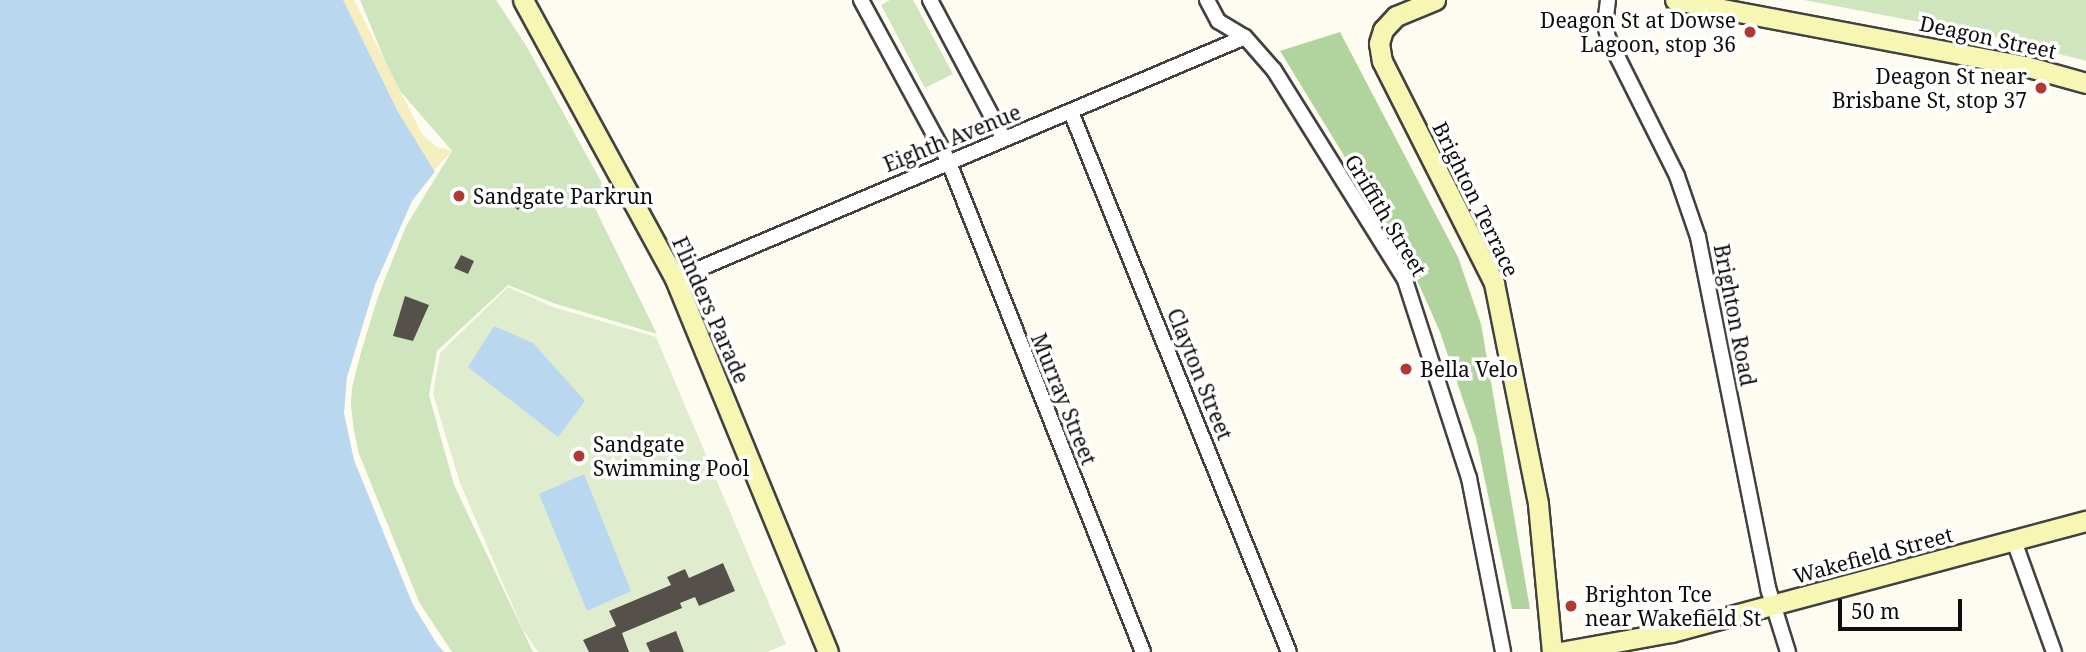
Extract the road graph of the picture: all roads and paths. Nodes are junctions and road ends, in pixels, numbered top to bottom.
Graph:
1 (523, 0) edge
2 (861, 0) edge
3 (929, 0) edge
4 (1207, 0) edge
5 (1435, 0) edge
6 (1608, 0) edge
7 (1675, 0) edge
8 (1245, 37) junction
9 (2086, 83) edge
10 (1071, 112) junction
11 (1004, 139) junction
12 (948, 160) junction
13 (675, 279) junction
14 (2086, 521) edge
15 (2014, 541) junction
16 (1548, 579) junction
17 (1772, 605) junction
18 (1671, 632) junction
19 (828, 652) edge
20 (1143, 652) edge
21 (1289, 652) edge
22 (1503, 652) edge
23 (1552, 652) edge
24 (1564, 652) edge
25 (1621, 652) edge
26 (1788, 652) edge
27 (2054, 652) edge

1 - 13 street, Flinders Parade
2 - 12 street, Murray Street
3 - 11 street
4 - 8 street, Griffith Street
5 - 16 street, Brighton Terrace
6 - 17 street, Brighton Road
7 - 9 street, Deagon Street
8 - 10 street, Eighth Avenue
8 - 22 street, Griffith Street
10 - 11 street, Eighth Avenue
10 - 21 street, Clayton Street
11 - 12 street, Eighth Avenue
12 - 13 street, Eighth Avenue
12 - 20 street, Murray Street
13 - 19 street, Flinders Parade
14 - 15 street, Wakefield Street
15 - 17 street, Wakefield Street
15 - 27 street
16 - 23 street, Brighton Terrace
16 - 24 street, Brighton Terrace
17 - 18 street, Wakefield Street
17 - 26 street, Brighton Road
18 - 24 street
18 - 25 street

